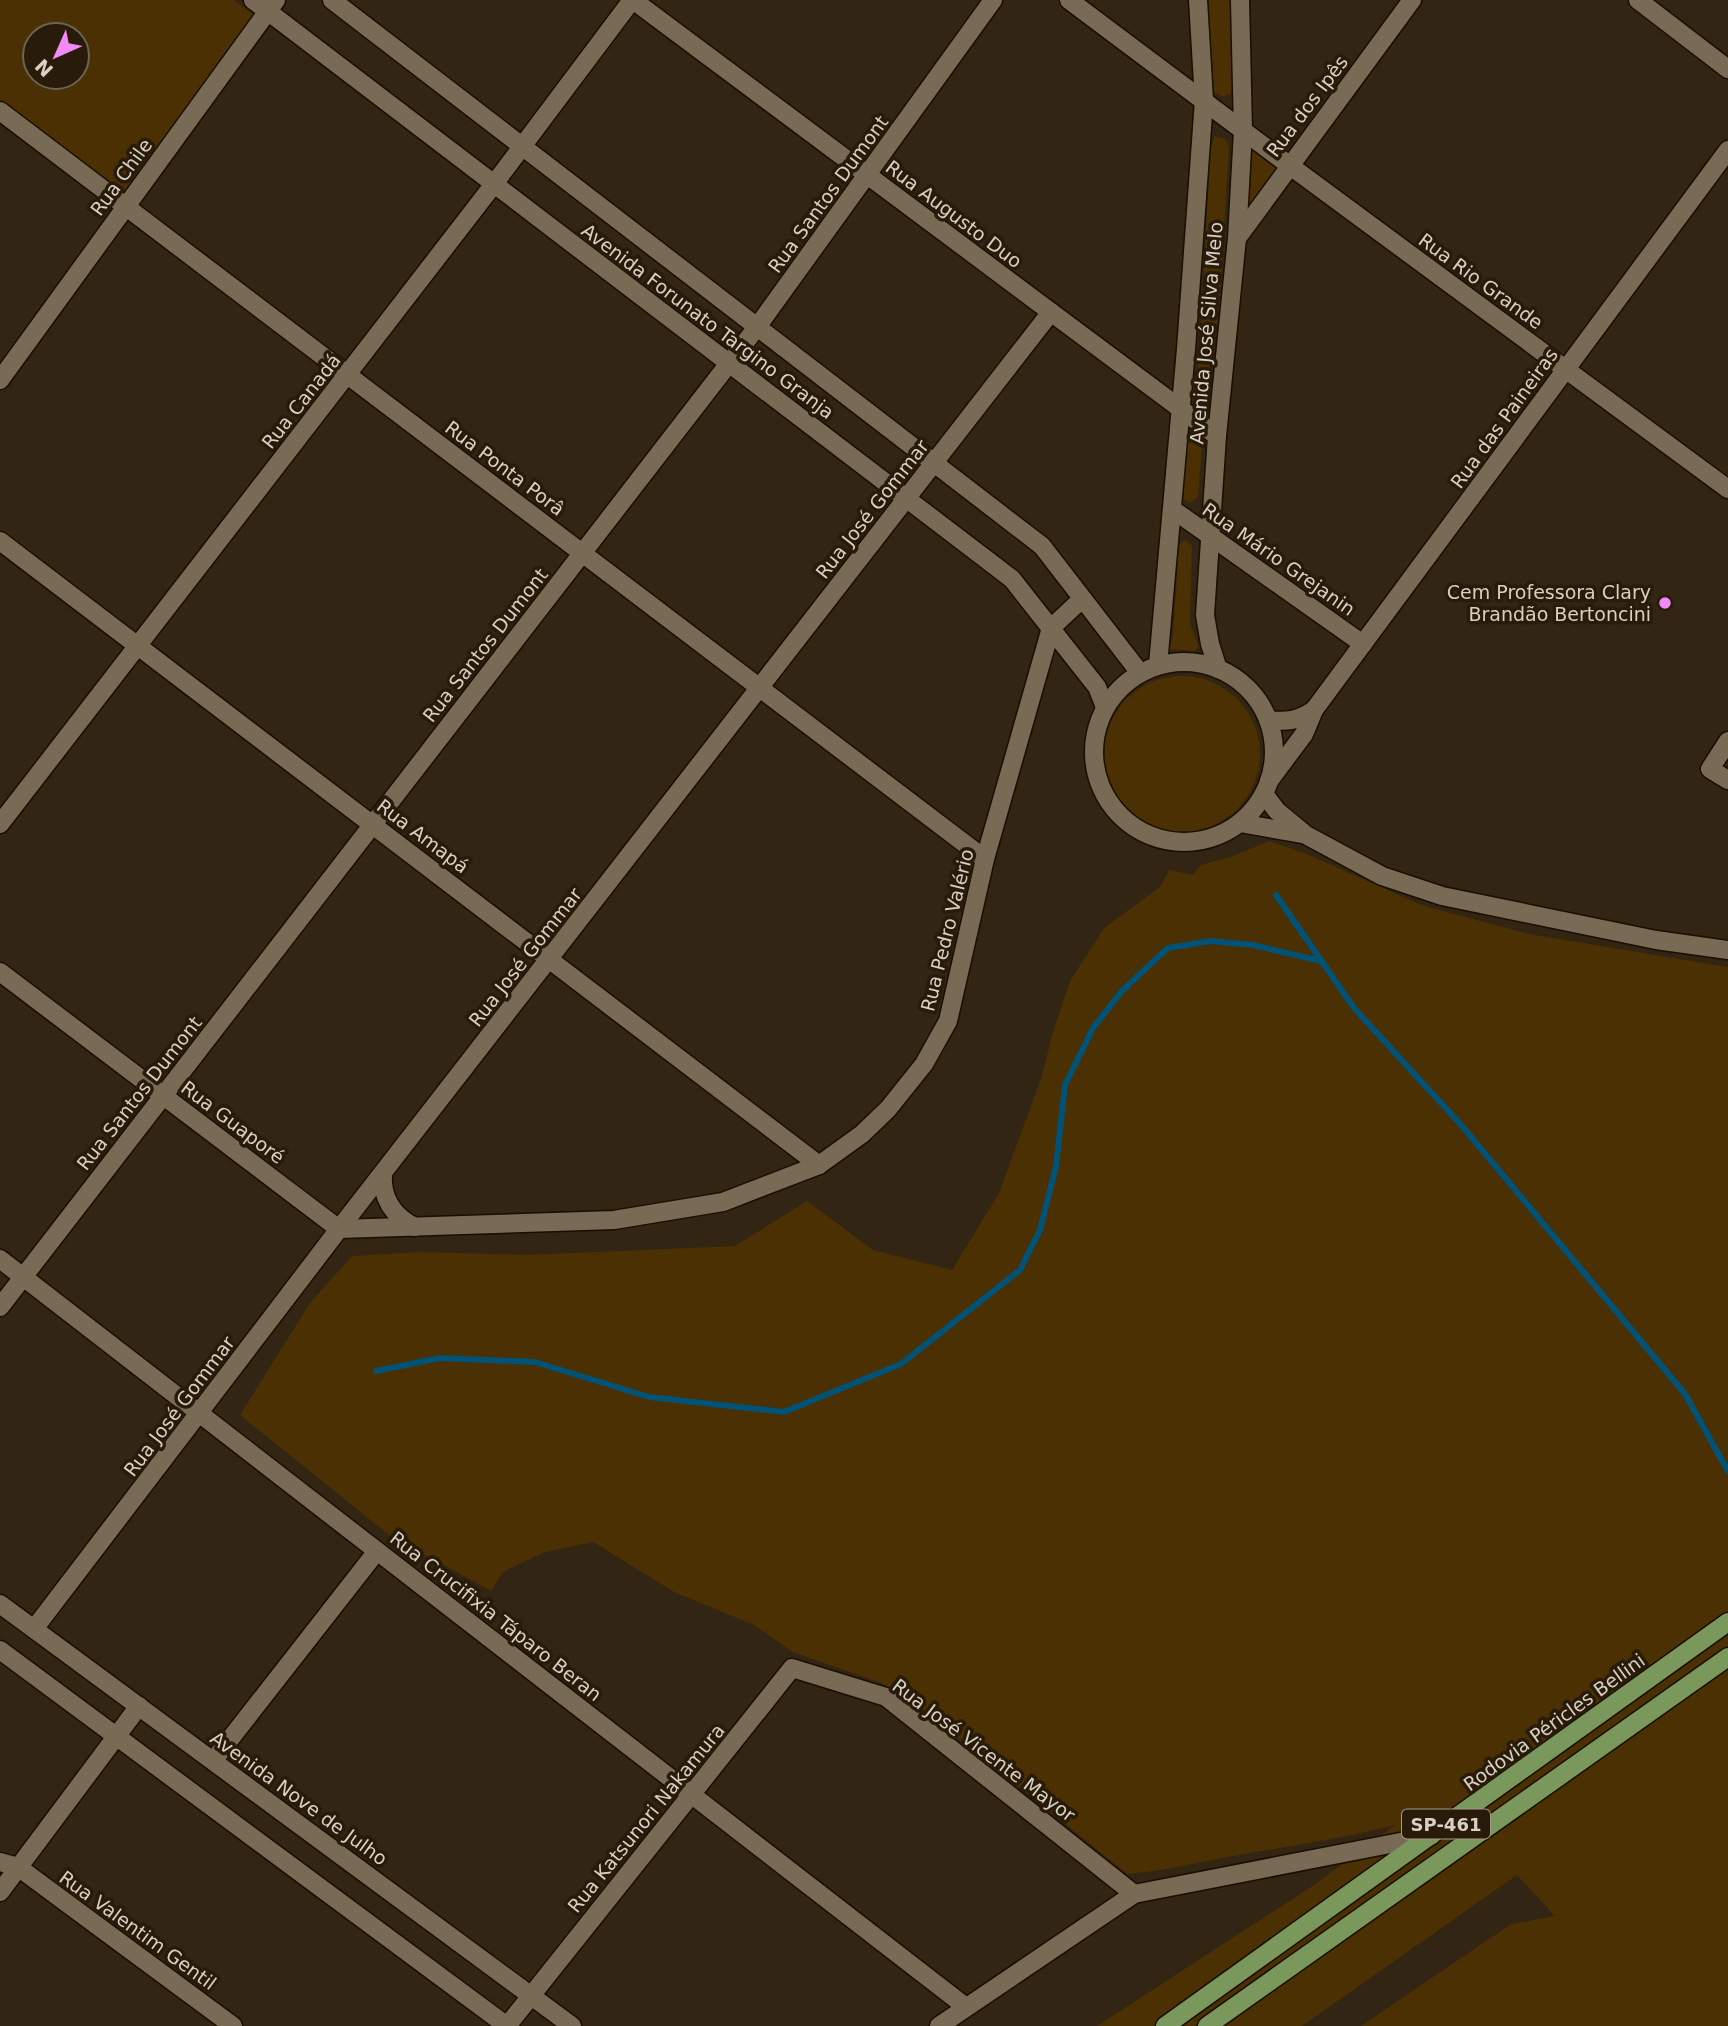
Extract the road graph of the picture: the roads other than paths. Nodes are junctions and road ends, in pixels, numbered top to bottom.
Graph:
1 (253, 0) edge
2 (332, 0) edge
3 (633, 0) edge
4 (993, 0) edge
5 (1069, 0) edge
6 (1198, 0) edge
7 (1240, 0) edge
8 (1412, 0) edge
9 (1638, 0) edge
10 (272, 6) edge
11 (1728, 69) edge
12 (1204, 100) junction
13 (0, 111) edge
14 (1243, 131) junction
15 (523, 147) junction
16 (1728, 150) edge
17 (1289, 165) junction
18 (867, 175) junction
19 (494, 184) junction
20 (126, 206) junction
21 (1237, 238) junction
22 (1051, 312) junction
23 (757, 327) junction
24 (729, 363) junction
25 (1565, 370) junction
26 (348, 375) junction
27 (0, 380) edge
28 (1180, 408) junction
29 (1217, 436) junction
30 (934, 463) junction
31 (1728, 489) edge
32 (907, 499) junction
33 (1172, 509) junction
34 (1210, 536) junction
35 (0, 541) edge
36 (583, 553) junction
37 (1082, 599) junction
38 (1051, 628) junction
39 (1363, 644) junction
40 (139, 646) junction
41 (1158, 666) junction
42 (1218, 669) junction
43 (1140, 673) junction
44 (760, 688) junction
45 (1105, 706) junction
46 (1314, 710) junction
47 (1268, 720) junction
48 (1728, 741) edge
49 (1728, 780) edge
50 (1266, 787) junction
51 (1240, 823) junction
52 (0, 824) edge
53 (373, 824) junction
54 (1306, 835) junction
55 (985, 859) junction
56 (1728, 950) edge
57 (551, 959) junction
58 (0, 972) edge
59 (163, 1096) junction
60 (818, 1165) junction
61 (383, 1173) junction
62 (415, 1227) junction
63 (340, 1229) junction
64 (0, 1259) edge
65 (23, 1277) junction
66 (0, 1307) edge
67 (200, 1414) junction
68 (377, 1551) junction
69 (3, 1613) edge
70 (1728, 1622) edge
71 (34, 1629) junction
72 (0, 1650) edge
73 (1728, 1657) edge
74 (792, 1668) joint
75 (139, 1706) junction
76 (117, 1736) junction
77 (214, 1760) junction
78 (692, 1794) junction
79 (1430, 1836) junction
80 (0, 1862) edge
81 (18, 1867) junction
82 (0, 1892) edge
83 (1134, 1894) junction
84 (532, 1995) junction
85 (966, 2007) junction
86 (232, 2025) edge
87 (507, 2026) edge
88 (572, 2026) edge
89 (939, 2026) edge
90 (1165, 2026) edge
91 (1207, 2026) edge

1 - 10 street, Avenida Forunato Targino Granja
2 - 15 street, Avenida Forunato Targino Granja
3 - 15 street, Rua Canadá
3 - 18 street, Rua Augusto Duo
4 - 18 street, Rua Santos Dumont
5 - 12 street
6 - 12 street, Avenida José Silva Melo
7 - 14 street, Avenida José Silva Melo
8 - 17 street, Rua dos Ipês
9 - 11 street
10 - 19 street, Avenida Forunato Targino Granja
10 - 20 street, Rua Chile
12 - 14 street, Rua Rio Grande
12 - 28 street, Avenida José Silva Melo
13 - 20 street, Rua Ponta Porâ
14 - 17 street, Rua Rio Grande
14 - 21 street, Avenida José Silva Melo
15 - 19 street, Rua Canadá
15 - 23 street, Avenida Forunato Targino Granja
16 - 25 street, Rua das Paineiras
17 - 21 street, Rua dos Ipês
17 - 25 street, Rua Rio Grande
18 - 22 street, Rua Augusto Duo
18 - 23 street, Rua Santos Dumont
19 - 24 street, Avenida Forunato Targino Granja
19 - 26 street, Rua Canadá
20 - 26 street, Rua Ponta Porâ
20 - 27 street, Rua Chile
21 - 29 street, Avenida José Silva Melo
22 - 28 street, Rua Augusto Duo
22 - 30 street, Rua José Gommar
23 - 24 street, Rua Santos Dumont
23 - 30 street, Avenida Forunato Targino Granja
24 - 32 street, Avenida Forunato Targino Granja
24 - 36 street, Rua Santos Dumont
25 - 31 street, Rua Rio Grande
25 - 39 street, Rua das Paineiras
26 - 36 street, Rua Ponta Porâ
26 - 40 street, Rua Canadá
28 - 29 street, Rua Augusto Duo
28 - 33 street, Avenida José Silva Melo
29 - 34 street, Avenida José Silva Melo
30 - 32 street, Rua José Gommar
30 - 37 street, Avenida Forunato Targino Granja
32 - 38 street, Avenida Forunato Targino Granja
32 - 44 street, Rua José Gommar
33 - 34 street, Rua Mário Grejanin
33 - 41 street, Avenida José Silva Melo
34 - 39 street, Rua Mário Grejanin
34 - 42 street, Avenida José Silva Melo
35 - 40 street, Rua Amapá
36 - 44 street, Rua Ponta Porâ
36 - 53 street, Rua Santos Dumont
37 - 38 street
37 - 43 street, Avenida Forunato Targino Granja
38 - 45 street, Avenida Forunato Targino Granja
38 - 55 street, Rua Pedro Valério
39 - 46 street, Rua das Paineiras
40 - 52 street, Rua Canadá
40 - 53 street, Rua Amapá
41 - 42 street
41 - 43 street
42 - 47 street
43 - 45 street
44 - 55 street, Rua Ponta Porâ
44 - 57 street, Rua José Gommar
45 - 51 street
46 - 47 street
46 - 50 street, Rua das Paineiras
47 - 50 street
48 - 49 street
50 - 51 street
50 - 54 street
51 - 54 street
53 - 57 street, Rua Amapá
53 - 59 street, Rua Santos Dumont
54 - 56 street
55 - 60 street, Rua Pedro Valério
57 - 60 street, Rua Amapá
57 - 61 street, Rua José Gommar
58 - 59 street, Rua Guaporé
59 - 63 street, Rua Guaporé
59 - 65 street, Rua Santos Dumont
60 - 62 street, Rua Pedro Valério
61 - 62 street
61 - 63 street, Rua José Gommar
62 - 63 street, Rua Pedro Valério
63 - 67 street, Rua José Gommar
64 - 65 street, Rua Crucifixia Táparo Beran
65 - 66 street, Rua Santos Dumont
65 - 67 street, Rua Crucifixia Táparo Beran
67 - 68 street, Rua Crucifixia Táparo Beran
67 - 71 street, Rua José Gommar
68 - 77 street
68 - 78 street, Rua Crucifixia Táparo Beran
69 - 71 street, Avenida Nove de Julho
70 - 79 main road, Rodovia Péricles Bellini / SP-461
71 - 75 street, Avenida Nove de Julho
72 - 76 street
73 - 91 main road, SP-461
74 - 78 street, Rua Katsunori Nakamura
74 - 83 street, Rua José Vicente Mayor
75 - 76 street
75 - 77 street, Avenida Nove de Julho
76 - 81 street
76 - 87 street
77 - 84 street, Avenida Nove de Julho
78 - 84 street, Rua Katsunori Nakamura
78 - 85 street, Rua Crucifixia Táparo Beran
79 - 83 street
79 - 90 main road, Rodovia Péricles Bellini / SP-461
80 - 81 street
81 - 82 street
81 - 86 street, Rua Valentim Gentil
83 - 85 street
84 - 87 street, Rua Katsunori Nakamura
84 - 88 street, Avenida Nove de Julho
85 - 89 street

